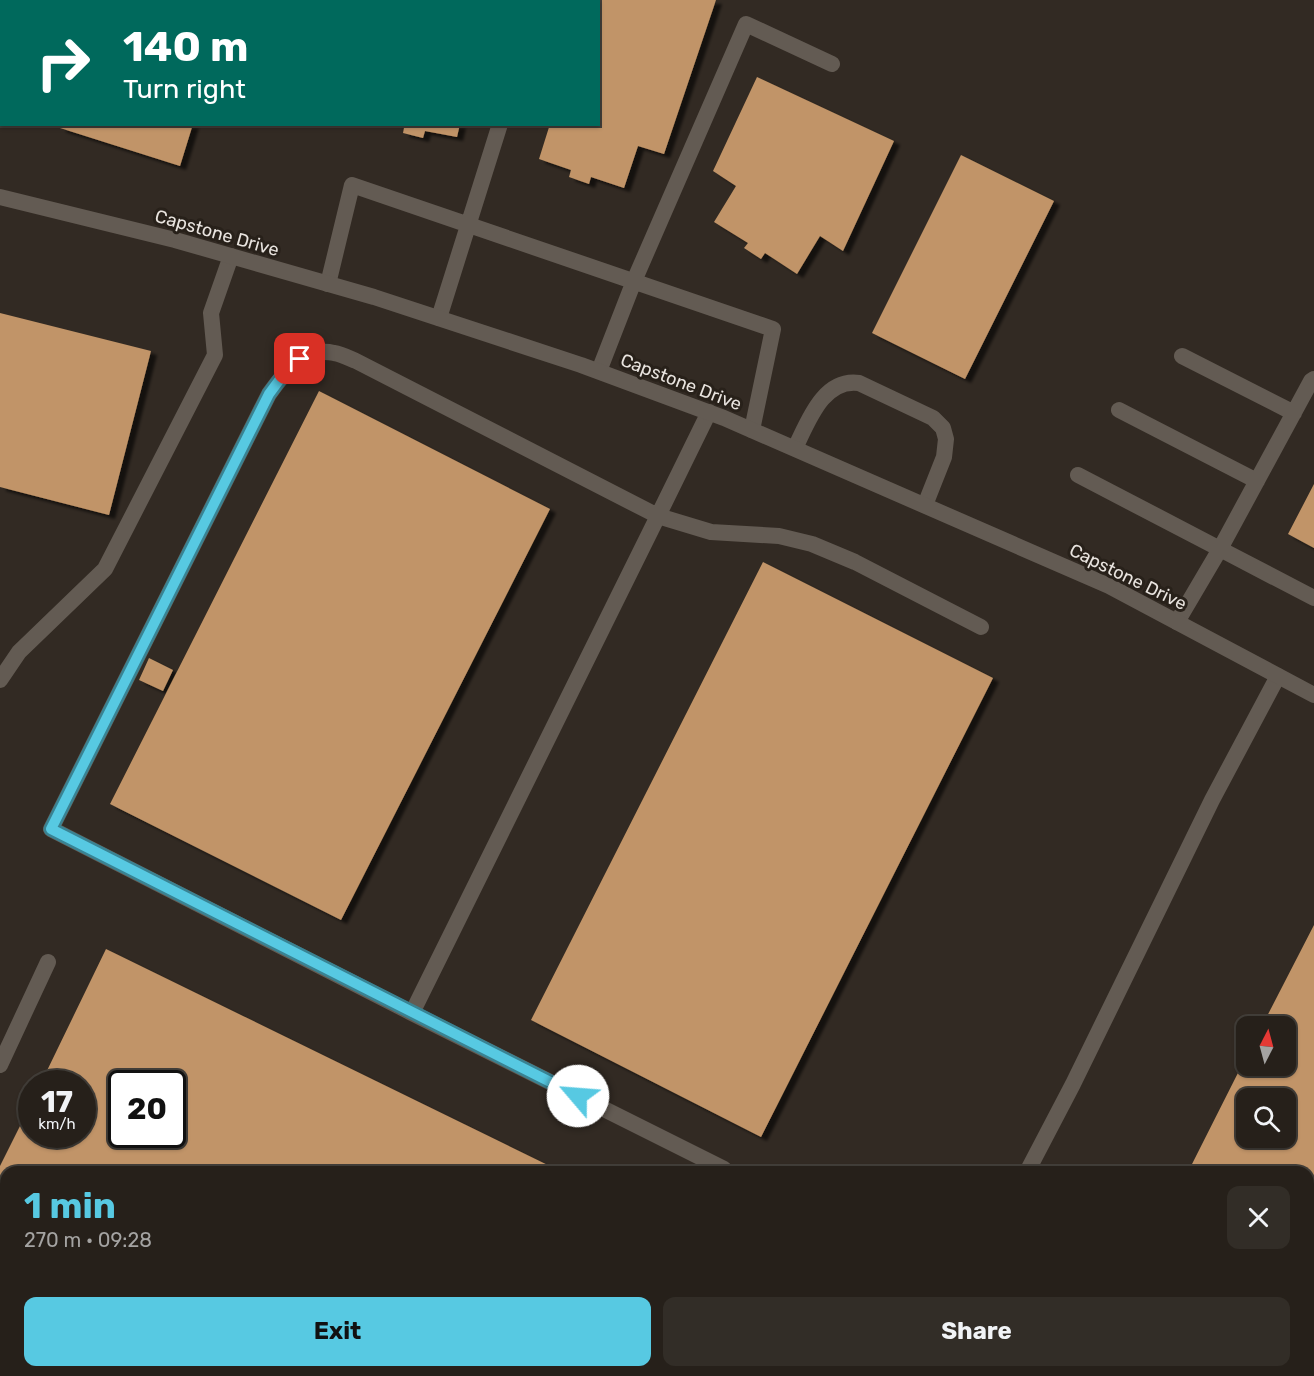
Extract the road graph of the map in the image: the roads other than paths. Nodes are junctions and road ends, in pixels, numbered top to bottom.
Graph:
1 (832, 64) dead end
2 (499, 126) edge
3 (0, 197) edge
4 (469, 225) junction
5 (231, 256) junction
6 (634, 281) junction
7 (328, 284) junction
8 (439, 318) junction
9 (1182, 356) dead end
10 (599, 371) junction
11 (1314, 379) edge
12 (1119, 410) dead end
13 (709, 412) junction
14 (1294, 413) junction
15 (752, 430) junction
16 (795, 448) junction
17 (1078, 475) dead end
18 (1257, 481) junction
19 (925, 506) junction
20 (658, 516) junction
21 (1220, 549) junction
22 (1314, 598) edge
23 (1177, 622) junction
24 (981, 627) dead end
25 (1278, 676) junction
26 (0, 680) edge
27 (1314, 695) edge
28 (48, 962) dead end
29 (412, 1013) junction
30 (0, 1065) edge
31 (718, 1166) edge
32 (1030, 1166) edge

1 - 6 street
2 - 4 street
3 - 5 street, Capstone Drive
4 - 6 street
4 - 7 street
4 - 8 street
5 - 7 street, Capstone Drive
5 - 26 street
6 - 10 street
6 - 15 street
7 - 8 street, Capstone Drive
8 - 10 street, Capstone Drive
9 - 14 street
10 - 13 street, Capstone Drive
11 - 14 street
12 - 18 street
13 - 15 street, Capstone Drive
13 - 20 street
14 - 18 street
15 - 16 street, Capstone Drive
16 - 19 street, Capstone Drive
16 - 19 street
17 - 21 street
18 - 21 street
19 - 23 street, Capstone Drive
20 - 24 street
20 - 29 street
20 - 29 street
21 - 22 street
21 - 23 street
23 - 25 street, Capstone Drive
25 - 27 street, Capstone Drive
25 - 32 street
28 - 30 street
29 - 31 street

